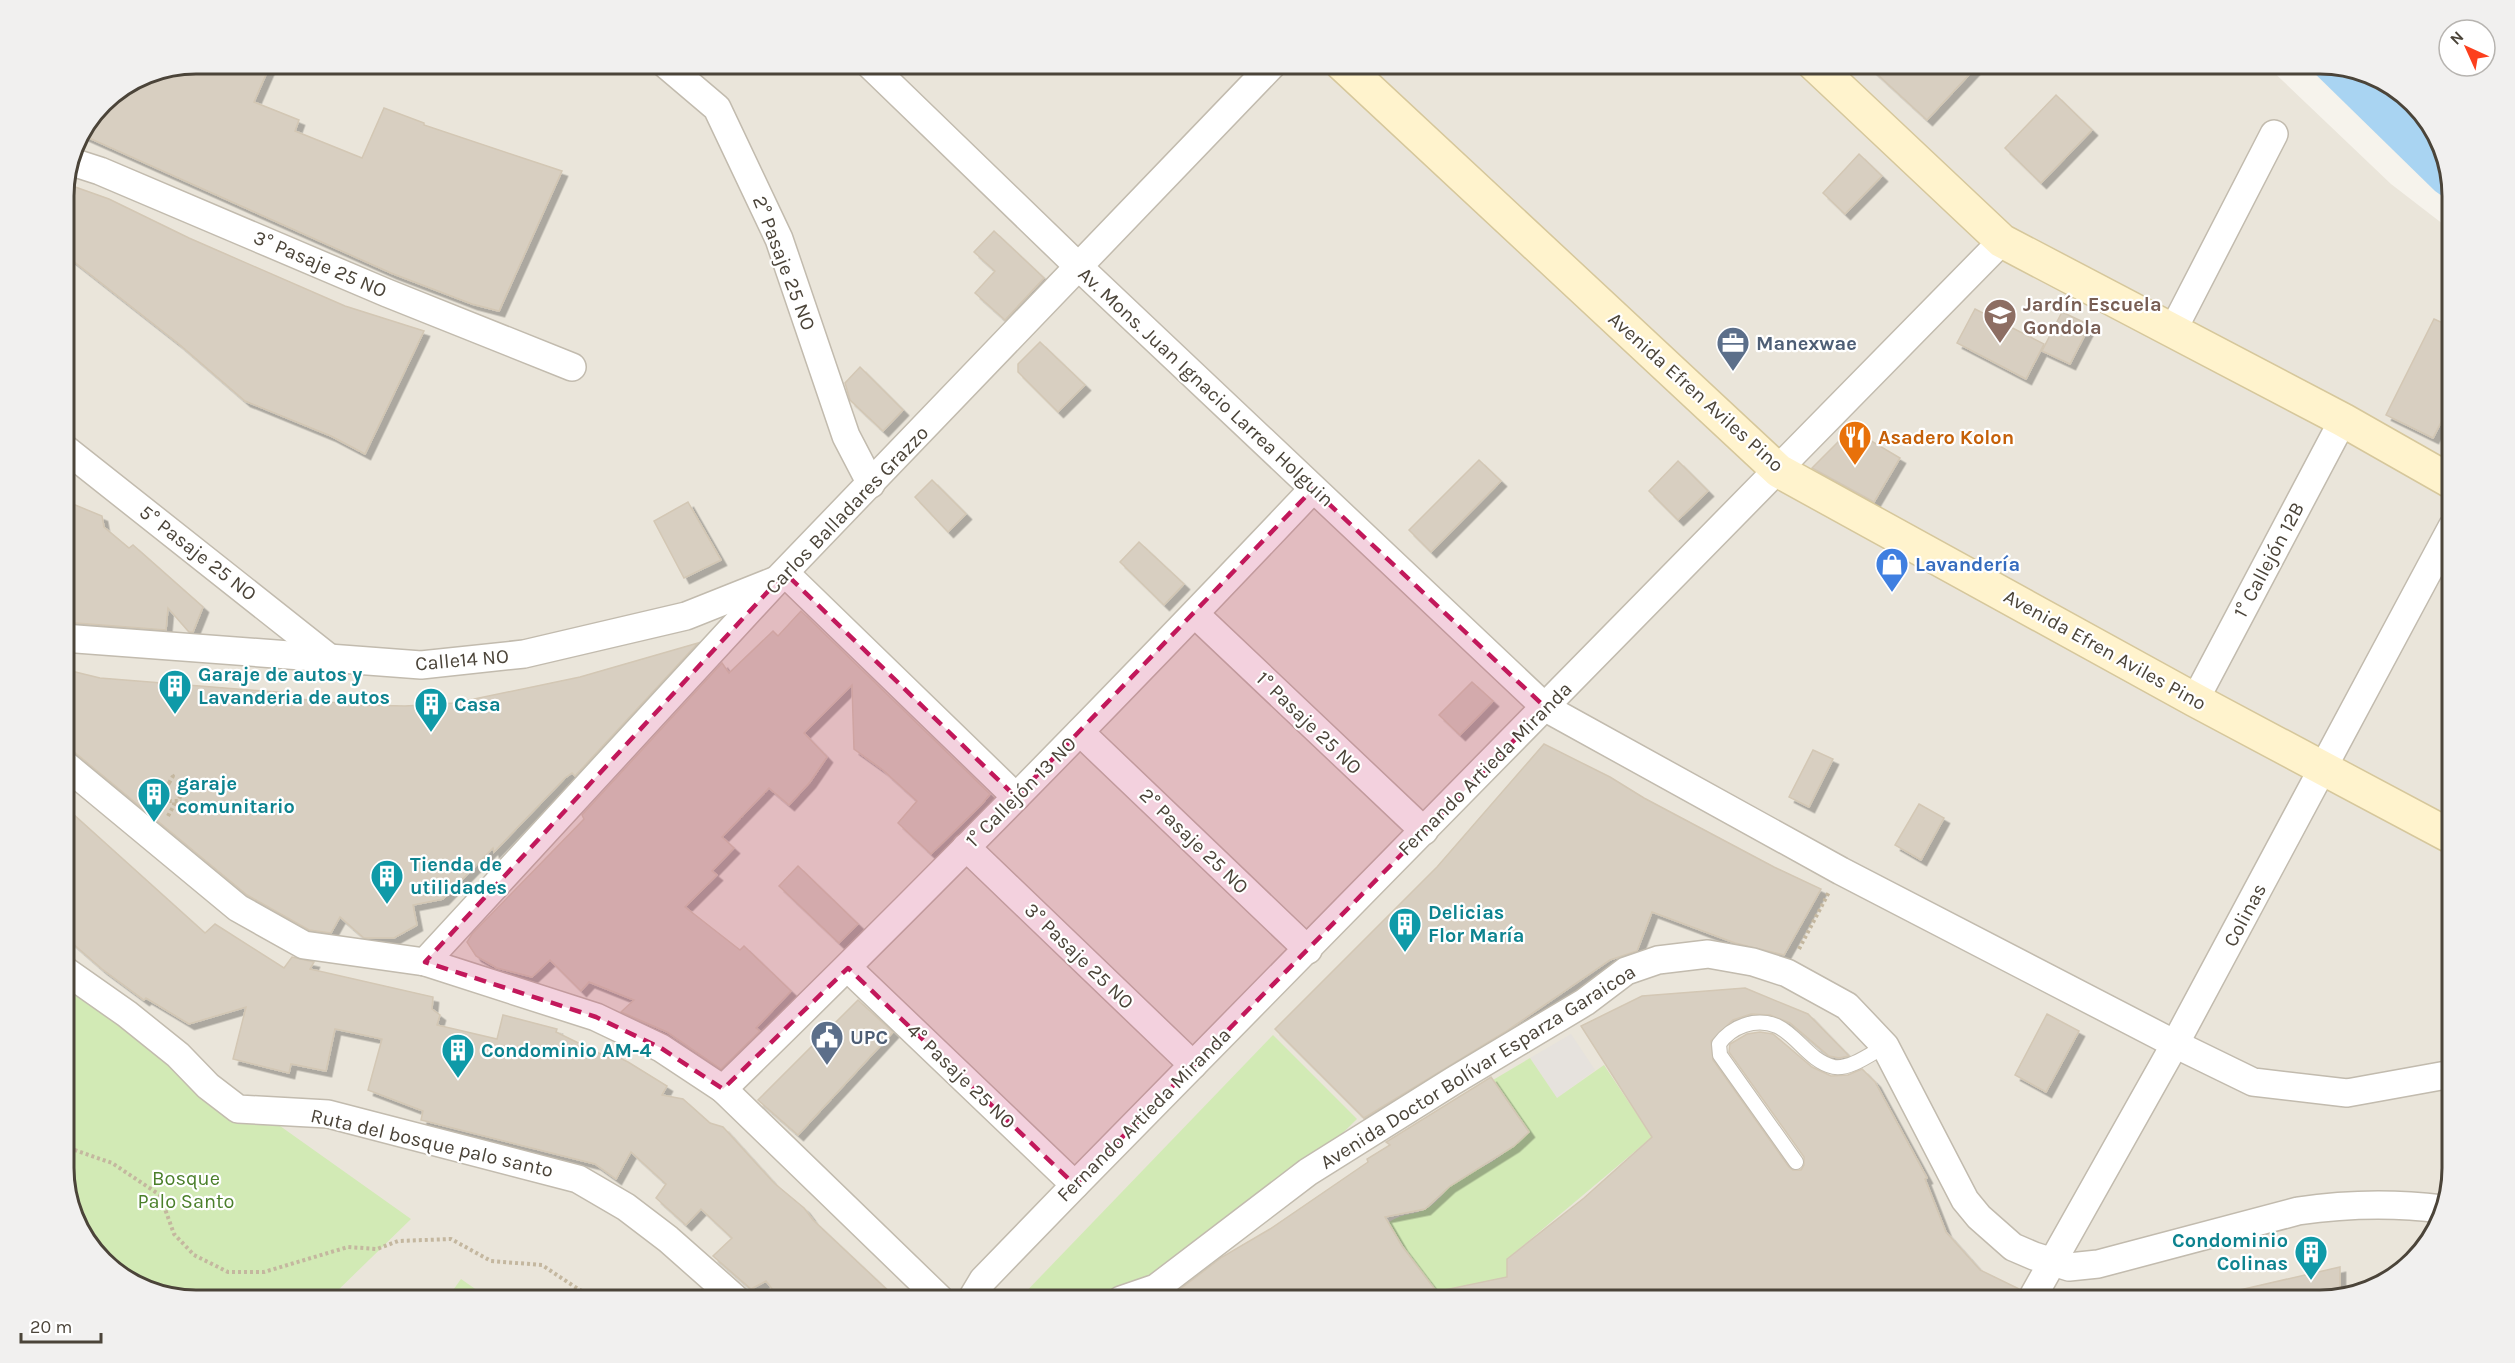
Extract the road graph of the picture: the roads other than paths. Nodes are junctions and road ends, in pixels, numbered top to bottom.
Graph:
1 (677, 74) edge
2 (879, 74) edge
3 (1264, 74) edge
4 (1353, 74) edge
5 (1825, 74) edge
6 (2274, 134) dead end
7 (78, 164) edge
8 (2002, 241) junction
9 (1080, 268) junction
10 (2173, 330) junction
11 (572, 367) dead end
12 (2343, 420) junction
13 (74, 456) edge
14 (1779, 471) junction
15 (2441, 476) edge
16 (871, 484) junction
17 (1313, 489) junction
18 (2441, 547) edge
19 (782, 576) junction
20 (1195, 614) junction
21 (74, 639) edge
22 (332, 660) junction
23 (2195, 700) junction
24 (1546, 708) junction
25 (1080, 732) junction
26 (2325, 768) junction
27 (74, 772) edge
28 (1016, 797) junction
29 (1424, 831) junction
30 (2442, 831) edge
31 (966, 848) junction
32 (1308, 950) junction
33 (425, 962) junction
34 (848, 968) junction
35 (74, 977) edge
36 (2175, 1044) junction
37 (1885, 1046) junction
38 (1193, 1065) junction
39 (2442, 1076) edge
40 (723, 1089) junction
41 (1796, 1162) dead end
42 (1074, 1185) junction
43 (2434, 1208) edge
44 (2052, 1262) junction
45 (725, 1289) edge
46 (930, 1289) edge
47 (978, 1289) edge
48 (1153, 1289) edge
49 (2037, 1289) edge

1 - 16 street, 2° Pasaje 25 NO
2 - 9 street, Av. Mons. Juan Ignacio Larrea Holguin
3 - 9 street, Carlos Balladares Grazzo
4 - 14 street, Avenida Efren Aviles Pino
5 - 8 street
6 - 10 street
7 - 11 street, 3° Pasaje 25 NO
8 - 10 street
8 - 14 street, Fernando Artieda Miranda
9 - 16 street, Carlos Balladares Grazzo
9 - 17 street, Av. Mons. Juan Ignacio Larrea Holguin
10 - 12 street
12 - 15 street
12 - 23 street, 1° Callejón 12B
13 - 22 street, 5° Pasaje 25 NO
14 - 23 street, Avenida Efren Aviles Pino
14 - 24 street, Fernando Artieda Miranda
16 - 19 street, Carlos Balladares Grazzo
17 - 20 street, 1° Callejón 13 NO
17 - 24 street, Av. Mons. Juan Ignacio Larrea Holguin
18 - 26 street, Colinas
19 - 22 street, Calle14 NO
19 - 28 street
19 - 33 street, Carlos Balladares Grazzo
20 - 25 street, 1° Callejón 13 NO
20 - 29 street, 1° Pasaje 25 NO
21 - 22 street, Calle14 NO
23 - 26 street, Avenida Efren Aviles Pino
24 - 29 street, Fernando Artieda Miranda
24 - 36 street, Av. Mons. Juan Ignacio Larrea Holguin
25 - 28 street, 1° Callejón 13 NO
25 - 32 street, 2° Pasaje 25 NO
26 - 30 street, Avenida Efren Aviles Pino
26 - 36 street, Colinas
27 - 33 street
28 - 31 street, 1° Callejón 13 NO
29 - 32 street, Fernando Artieda Miranda
31 - 34 street, 1° Callejón 13 NO
31 - 38 street, 3° Pasaje 25 NO
32 - 38 street, Fernando Artieda Miranda
33 - 40 street
34 - 40 street, 1° Callejón 13 NO
34 - 42 street, 4° Pasaje 25 NO
35 - 45 street, Ruta del bosque palo santo
36 - 39 street, Av. Mons. Juan Ignacio Larrea Holguin
36 - 44 street, Colinas
37 - 41 lane
37 - 44 street, Avenida Doctor Bolívar Esparza Garaicoa
37 - 48 street, Avenida Doctor Bolívar Esparza Garaicoa
38 - 42 street, Fernando Artieda Miranda
40 - 46 street
42 - 47 street, Fernando Artieda Miranda
43 - 44 street, Avenida Doctor Bolívar Esparza Garaicoa
44 - 49 street, Colinas

